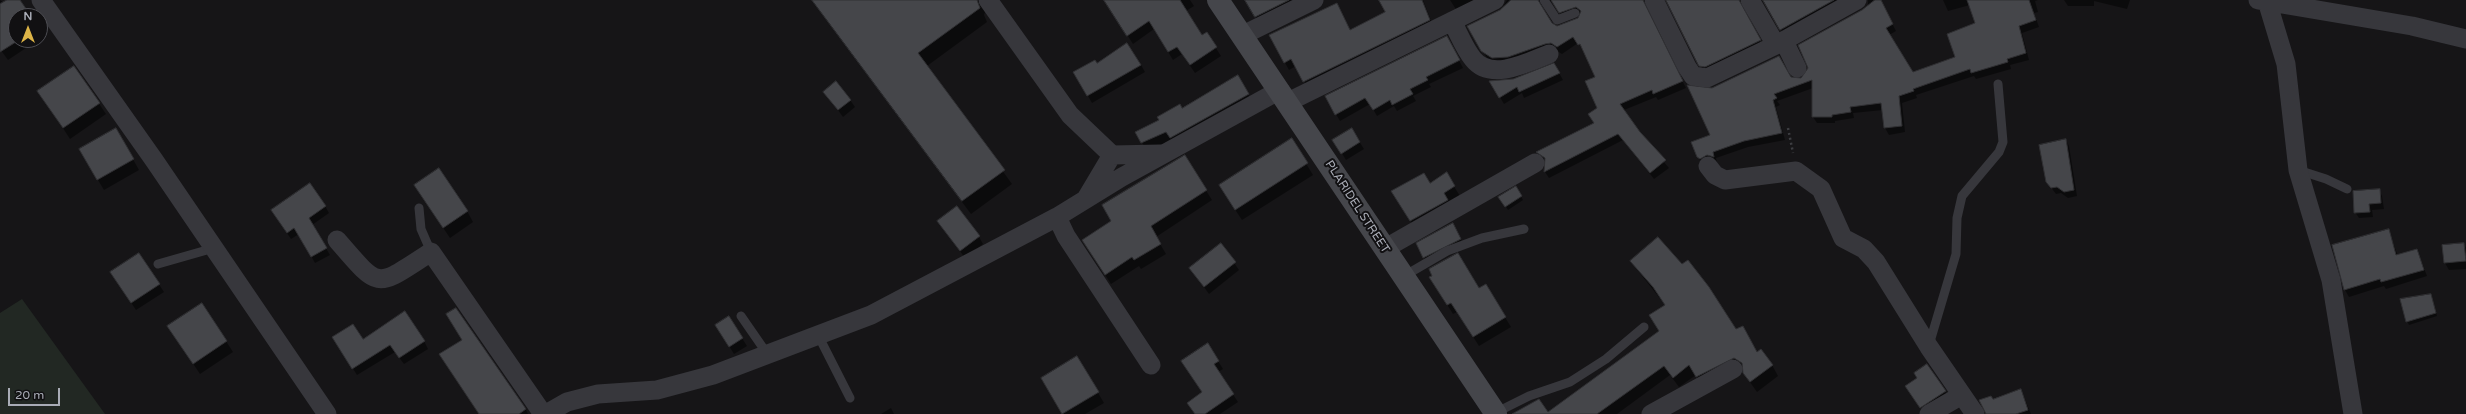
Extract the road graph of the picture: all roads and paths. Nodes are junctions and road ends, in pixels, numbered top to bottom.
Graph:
1 (41, 0) edge
2 (988, 0) edge
3 (1218, 0) edge
4 (1314, 0) edge
5 (1495, 0) edge
6 (1544, 0) edge
7 (1654, 0) edge
8 (1750, 0) edge
9 (1857, 0) edge
10 (2262, 1) edge
11 (1575, 13) dead end
12 (1452, 21) junction
13 (1243, 35) junction
14 (2466, 39) edge
15 (1780, 43) junction
16 (1549, 54) dead end
17 (1797, 68) dead end
18 (1998, 84) dead end
19 (1284, 96) junction
20 (1788, 128) dead end
21 (1166, 154) junction
22 (1112, 155) junction
23 (1536, 164) dead end
24 (1708, 166) dead end
25 (2298, 170) junction
26 (1796, 171) junction
27 (2347, 189) dead end
28 (1085, 200) junction
29 (419, 208) dead end
30 (1057, 217) junction
31 (1524, 230) dead end
32 (338, 240) dead end
33 (214, 248) junction
34 (1384, 249) junction
35 (431, 252) junction
36 (158, 264) dead end
37 (410, 266) junction
38 (448, 276) junction
39 (1402, 277) junction
40 (740, 316) dead end
41 (1644, 327) dead end
42 (818, 335) junction
43 (1929, 347) junction
44 (768, 354) junction
45 (1151, 365) dead end
46 (1733, 369) dead end
47 (1962, 395) junction
48 (850, 398) dead end
49 (1495, 413) edge
50 (327, 414) edge
51 (543, 414) edge
52 (546, 414) edge
53 (1651, 414) edge
54 (1929, 414) edge
55 (1975, 414) edge
56 (2353, 414) edge

1 - 33 street
2 - 22 street
3 - 13 street, PLARIDEL STREET
4 - 13 street
5 - 12 street
6 - 11 lane
7 - 15 street
8 - 15 street
9 - 15 street
10 - 14 street
10 - 25 street
12 - 16 street
12 - 19 street
13 - 19 street, PLARIDEL STREET
15 - 17 street
18 - 43 lane
19 - 21 street
19 - 34 street, PLARIDEL STREET
20 - 26 path
21 - 22 street
21 - 28 street
22 - 28 street
23 - 34 street
24 - 26 street
25 - 27 lane
25 - 56 street
26 - 43 street
28 - 30 street
29 - 35 lane
30 - 42 street
30 - 45 street
31 - 39 lane
32 - 37 street
33 - 36 lane
33 - 50 street
34 - 39 street, PLARIDEL STREET
35 - 37 street
35 - 38 street
37 - 38 street
38 - 51 street
39 - 49 street, PLARIDEL STREET
40 - 44 lane
41 - 49 lane
42 - 44 street
42 - 48 lane
43 - 47 street
44 - 52 street
46 - 53 street
47 - 54 street
47 - 55 street

